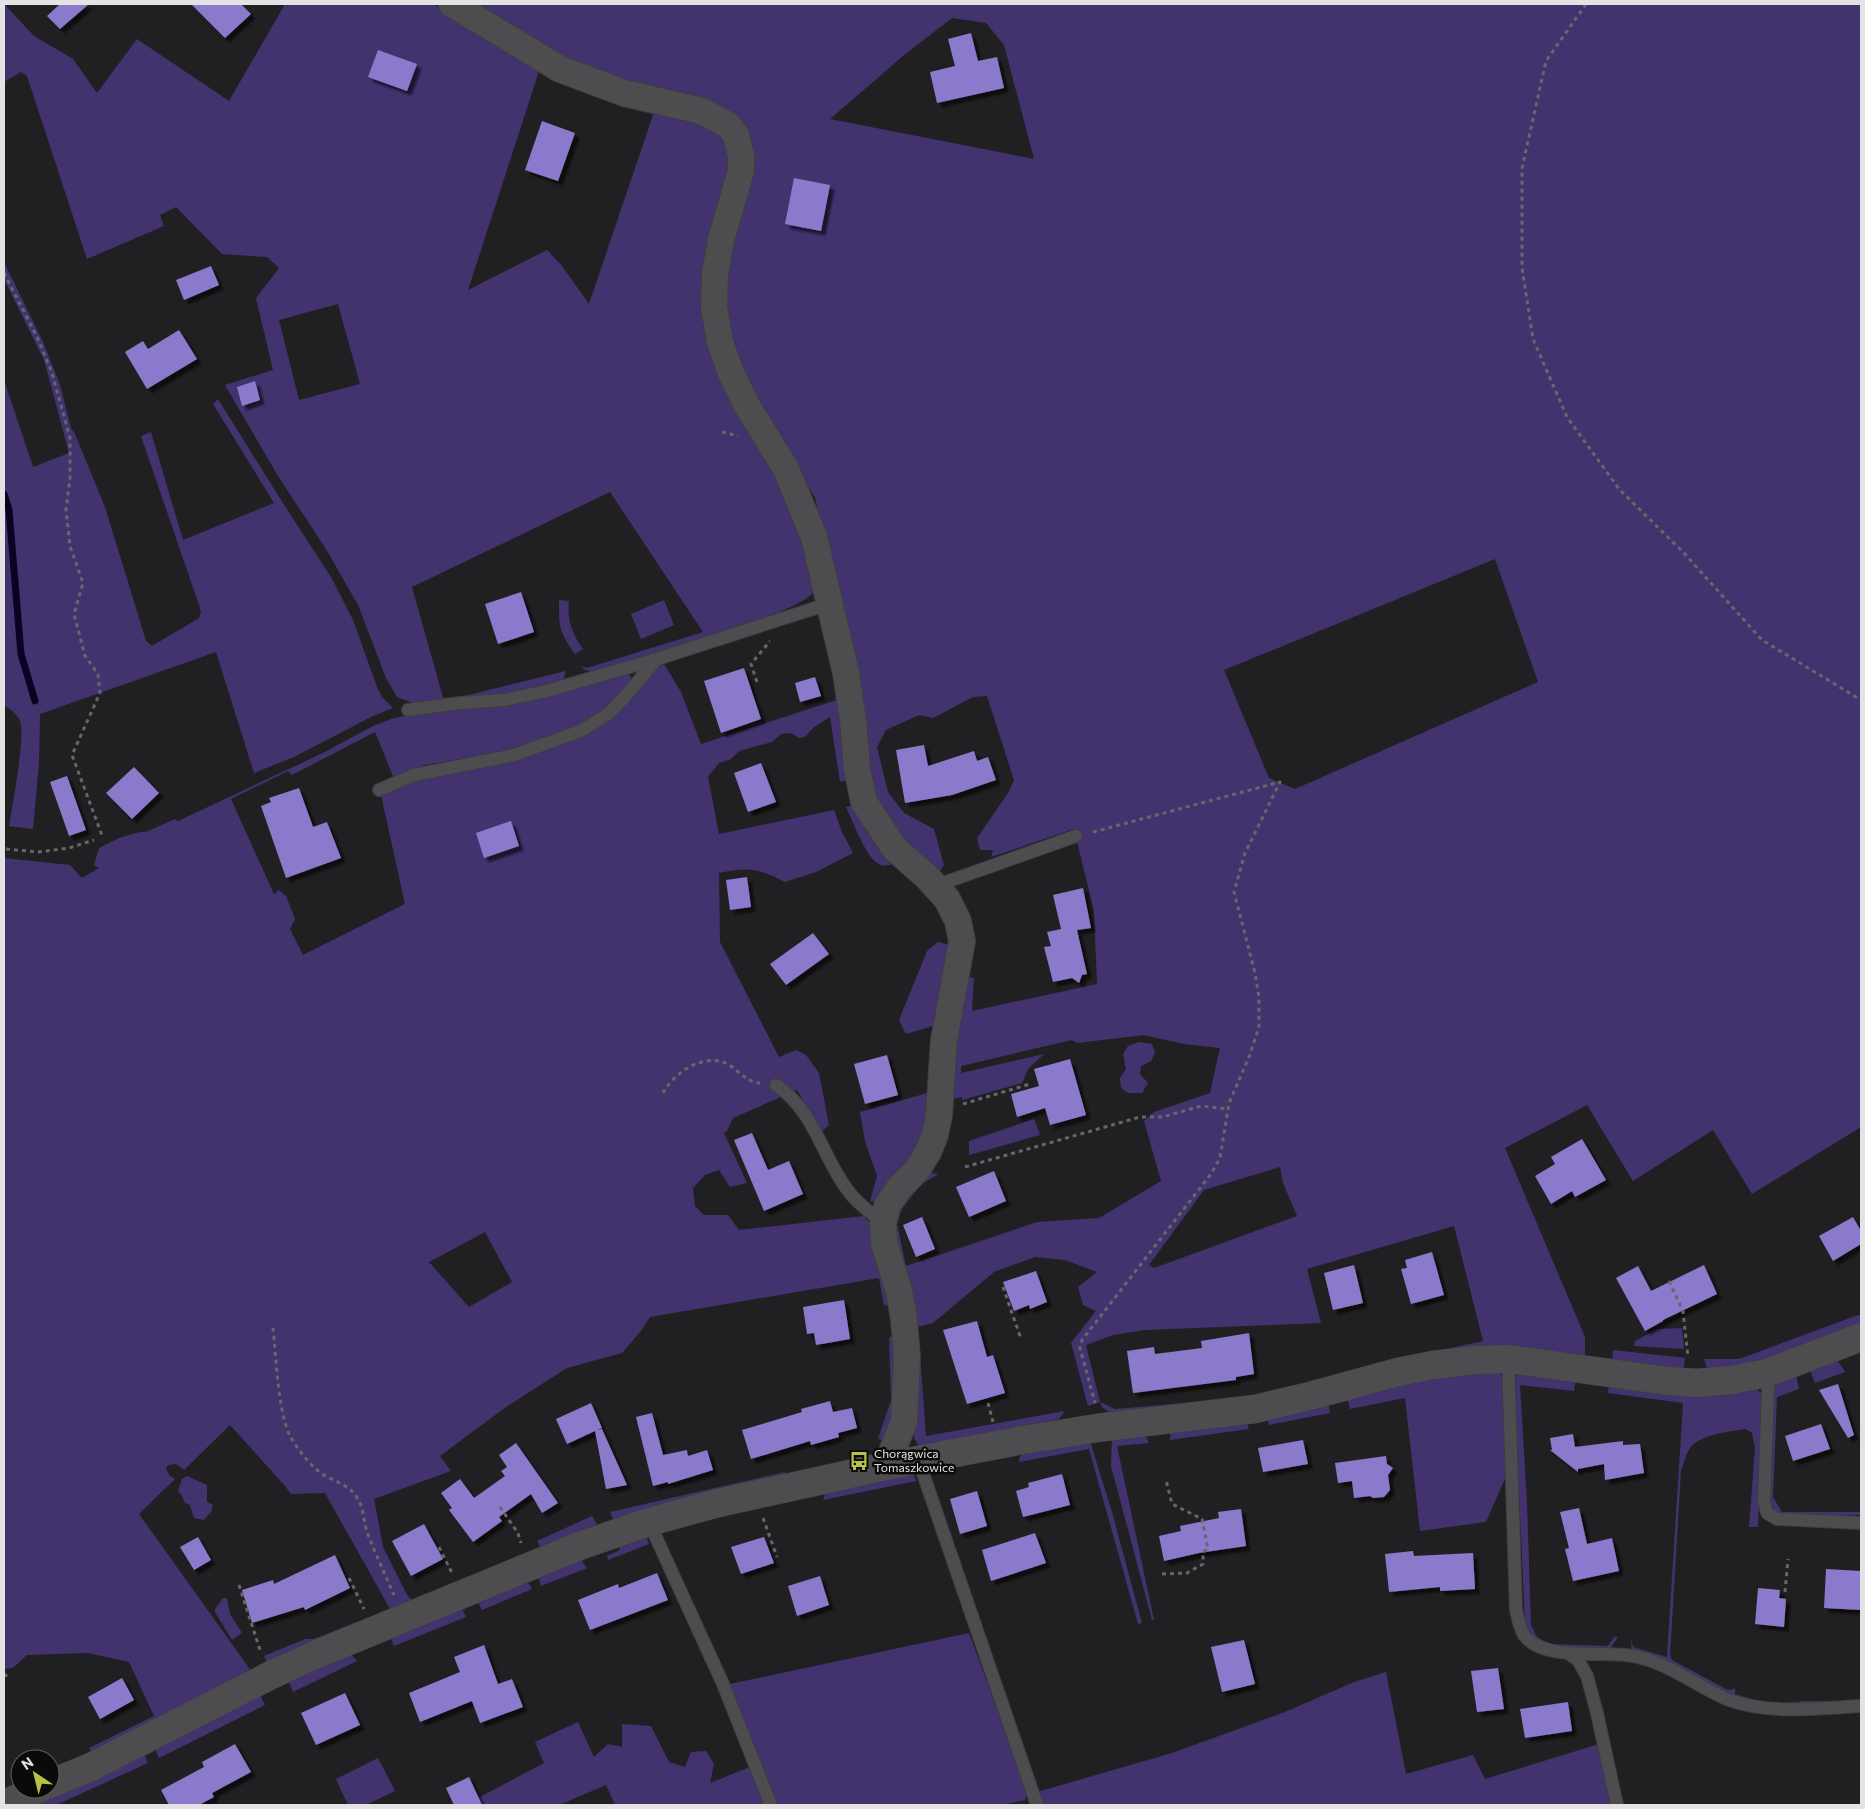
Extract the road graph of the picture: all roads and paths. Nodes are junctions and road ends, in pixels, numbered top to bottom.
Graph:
1 (452, 4) edge
2 (1586, 4) edge
3 (4, 273) edge
4 (828, 604) junction
5 (774, 637) dead end
6 (657, 659) junction
7 (757, 682) dead end
8 (1861, 700) edge
9 (408, 710) dead end
10 (379, 790) dead end
11 (1076, 836) joint
12 (103, 838) dead end
13 (94, 840) dead end
14 (6, 849) dead end
15 (935, 886) junction
16 (1030, 1084) dead end
17 (776, 1085) joint
18 (663, 1093) dead end
19 (962, 1104) dead end
20 (1228, 1108) junction
21 (965, 1167) dead end
22 (883, 1222) junction
23 (1669, 1281) dead end
24 (1003, 1287) dead end
25 (273, 1328) dead end
26 (1861, 1337) edge
27 (1021, 1339) dead end
28 (1688, 1358) dead end
29 (1508, 1359) junction
30 (1767, 1373) junction
31 (988, 1403) dead end
32 (994, 1424) dead end
33 (1097, 1428) junction
34 (918, 1459) junction
35 (886, 1466) junction
36 (1166, 1480) dead end
37 (500, 1508) dead end
38 (760, 1510) dead end
39 (649, 1522) junction
40 (1861, 1523) edge
41 (439, 1547) dead end
42 (523, 1548) dead end
43 (777, 1557) dead end
44 (1788, 1559) dead end
45 (1162, 1574) dead end
46 (349, 1578) dead end
47 (456, 1580) dead end
48 (239, 1585) dead end
49 (1785, 1592) dead end
50 (364, 1610) dead end
51 (405, 1618) junction
52 (1568, 1653) junction
53 (262, 1657) dead end
54 (1861, 1706) edge
55 (60, 1780) edge
56 (16, 1799) edge
57 (4, 1804) edge
58 (771, 1805) edge
59 (1036, 1805) edge
60 (1617, 1805) edge

1 - 4 street
2 - 8 path
3 - 12 path
4 - 6 lane
4 - 15 street
5 - 7 path
6 - 9 lane
6 - 10 lane
11 - 15 lane
11 - 20 path
13 - 14 path
15 - 22 street
16 - 19 path
17 - 18 path
17 - 22 lane
20 - 21 path
20 - 33 path
22 - 35 street
23 - 28 path
24 - 27 path
25 - 51 path
26 - 30 street
29 - 30 street
29 - 33 street
29 - 52 lane
30 - 40 lane
31 - 32 path
33 - 34 street
34 - 35 street
34 - 59 lane
35 - 39 street
36 - 45 path
37 - 42 path
38 - 43 path
39 - 51 street
39 - 58 lane
41 - 47 path
44 - 49 path
46 - 50 path
48 - 53 path
51 - 55 street
52 - 54 lane
52 - 60 lane
56 - 57 street

